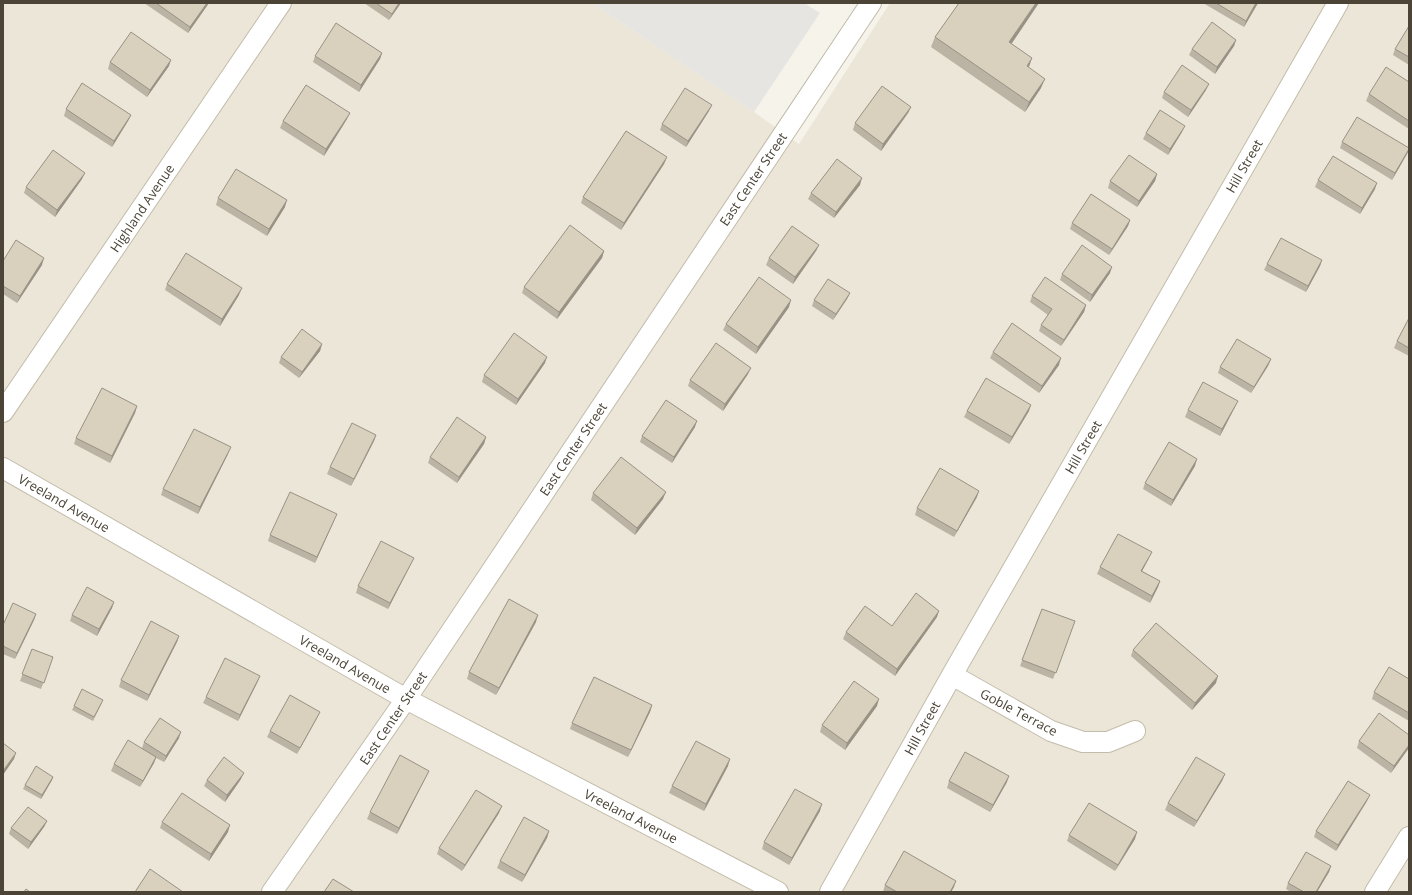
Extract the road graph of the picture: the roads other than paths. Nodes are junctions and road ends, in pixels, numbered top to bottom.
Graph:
1 (281, 3) edge
2 (871, 3) edge
3 (1338, 3) edge
4 (3, 412) edge
5 (3, 468) edge
6 (952, 675) junction
7 (406, 699) junction
8 (1136, 731) dead end
9 (1409, 837) edge
10 (272, 892) edge
11 (778, 892) edge
12 (830, 892) edge
13 (1375, 892) edge

1 - 4 street, Highland Avenue
2 - 7 street, East Center Street
3 - 6 street, Hill Street
5 - 7 street, Vreeland Avenue
6 - 8 street, Goble Terrace
6 - 12 street, Hill Street
7 - 10 street, East Center Street
7 - 11 street, Vreeland Avenue
9 - 13 street

